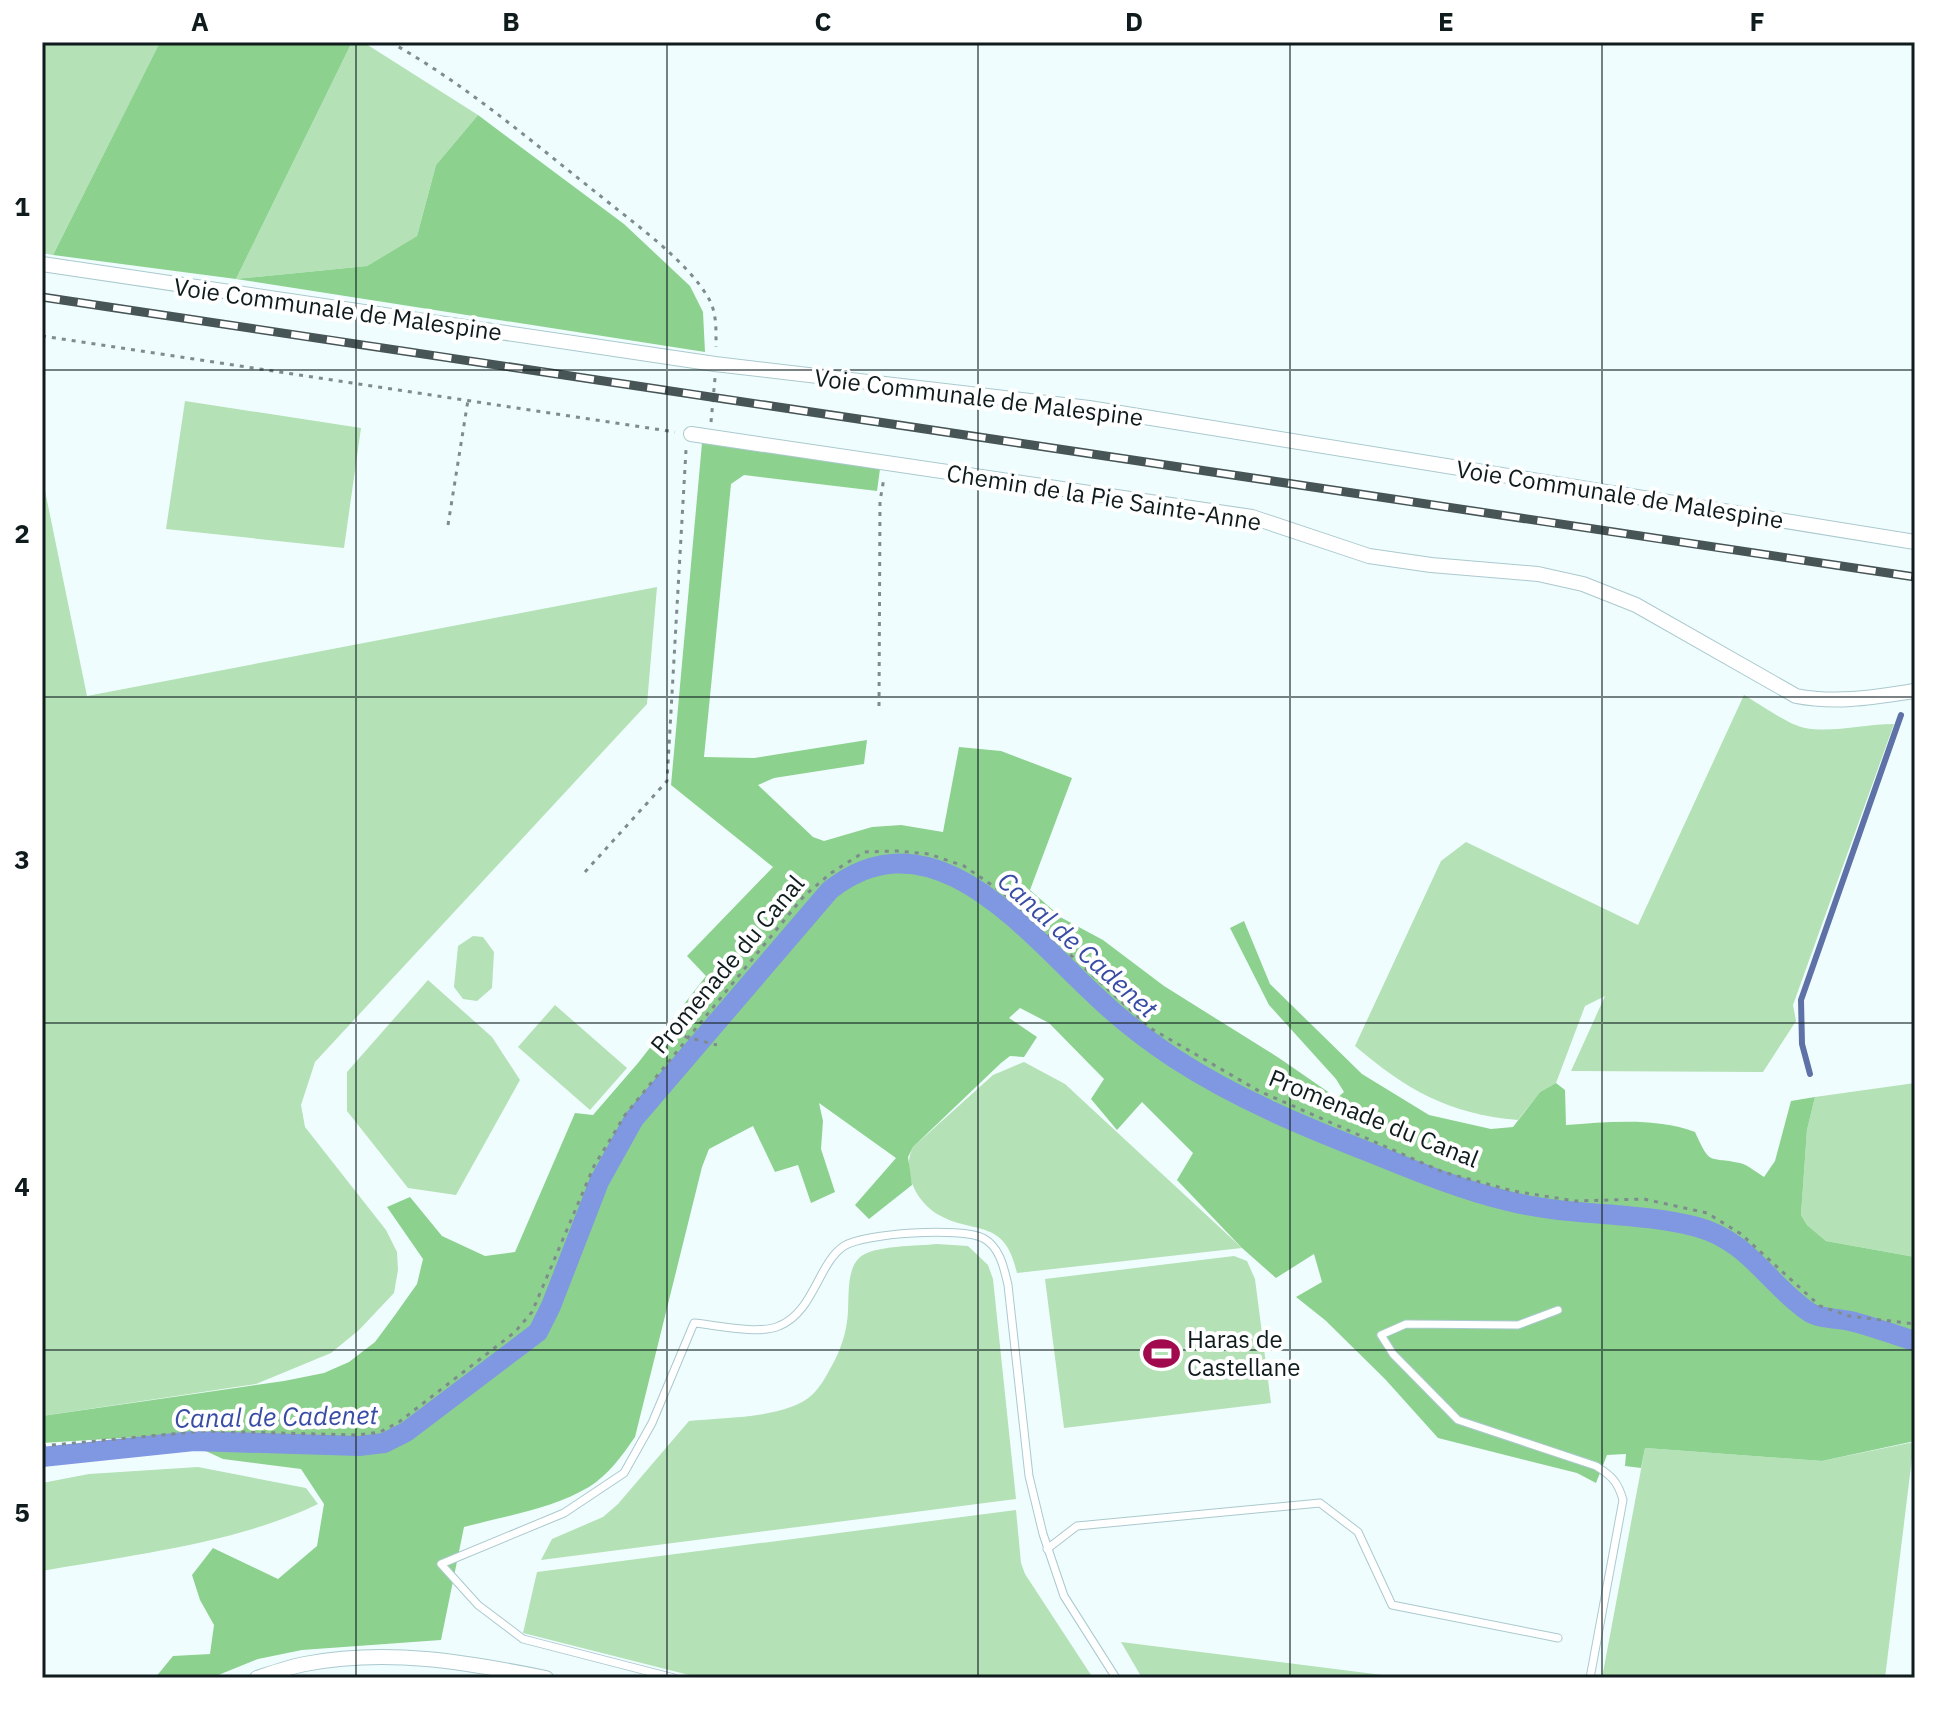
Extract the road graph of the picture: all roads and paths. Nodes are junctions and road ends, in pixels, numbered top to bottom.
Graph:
1 (390, 42) edge
2 (42, 264) edge
3 (42, 336) edge
4 (715, 364) junction
5 (468, 400) junction
6 (691, 434) junction
7 (893, 465) junction
8 (448, 525) dead end
9 (1915, 542) edge
10 (1915, 691) edge
11 (879, 706) dead end
12 (585, 872) dead end
13 (675, 1034) dead end
14 (688, 1037) junction
15 (717, 1045) dead end
16 (1558, 1310) dead end
17 (1915, 1324) edge
18 (42, 1446) edge
19 (1047, 1549) junction
20 (1558, 1638) dead end
21 (257, 1678) edge
22 (546, 1678) edge
23 (674, 1678) edge
24 (1116, 1678) edge
25 (1590, 1678) edge

1 - 4 path
2 - 4 street, Voie Communale de Malespine
3 - 5 path
4 - 6 path
4 - 9 street, Voie Communale de Malespine
5 - 6 path
5 - 8 path
6 - 7 street, Chemin de la Pie Sainte-Anne
6 - 12 path
7 - 10 street, Chemin de la Pie Sainte-Anne
7 - 11 path
13 - 14 path, bridge
14 - 15 path, bridge
14 - 17 path, Promenade du Canal
14 - 18 path, Promenade du Canal
16 - 25 lane
19 - 20 lane
19 - 23 lane
19 - 24 lane
21 - 22 street

